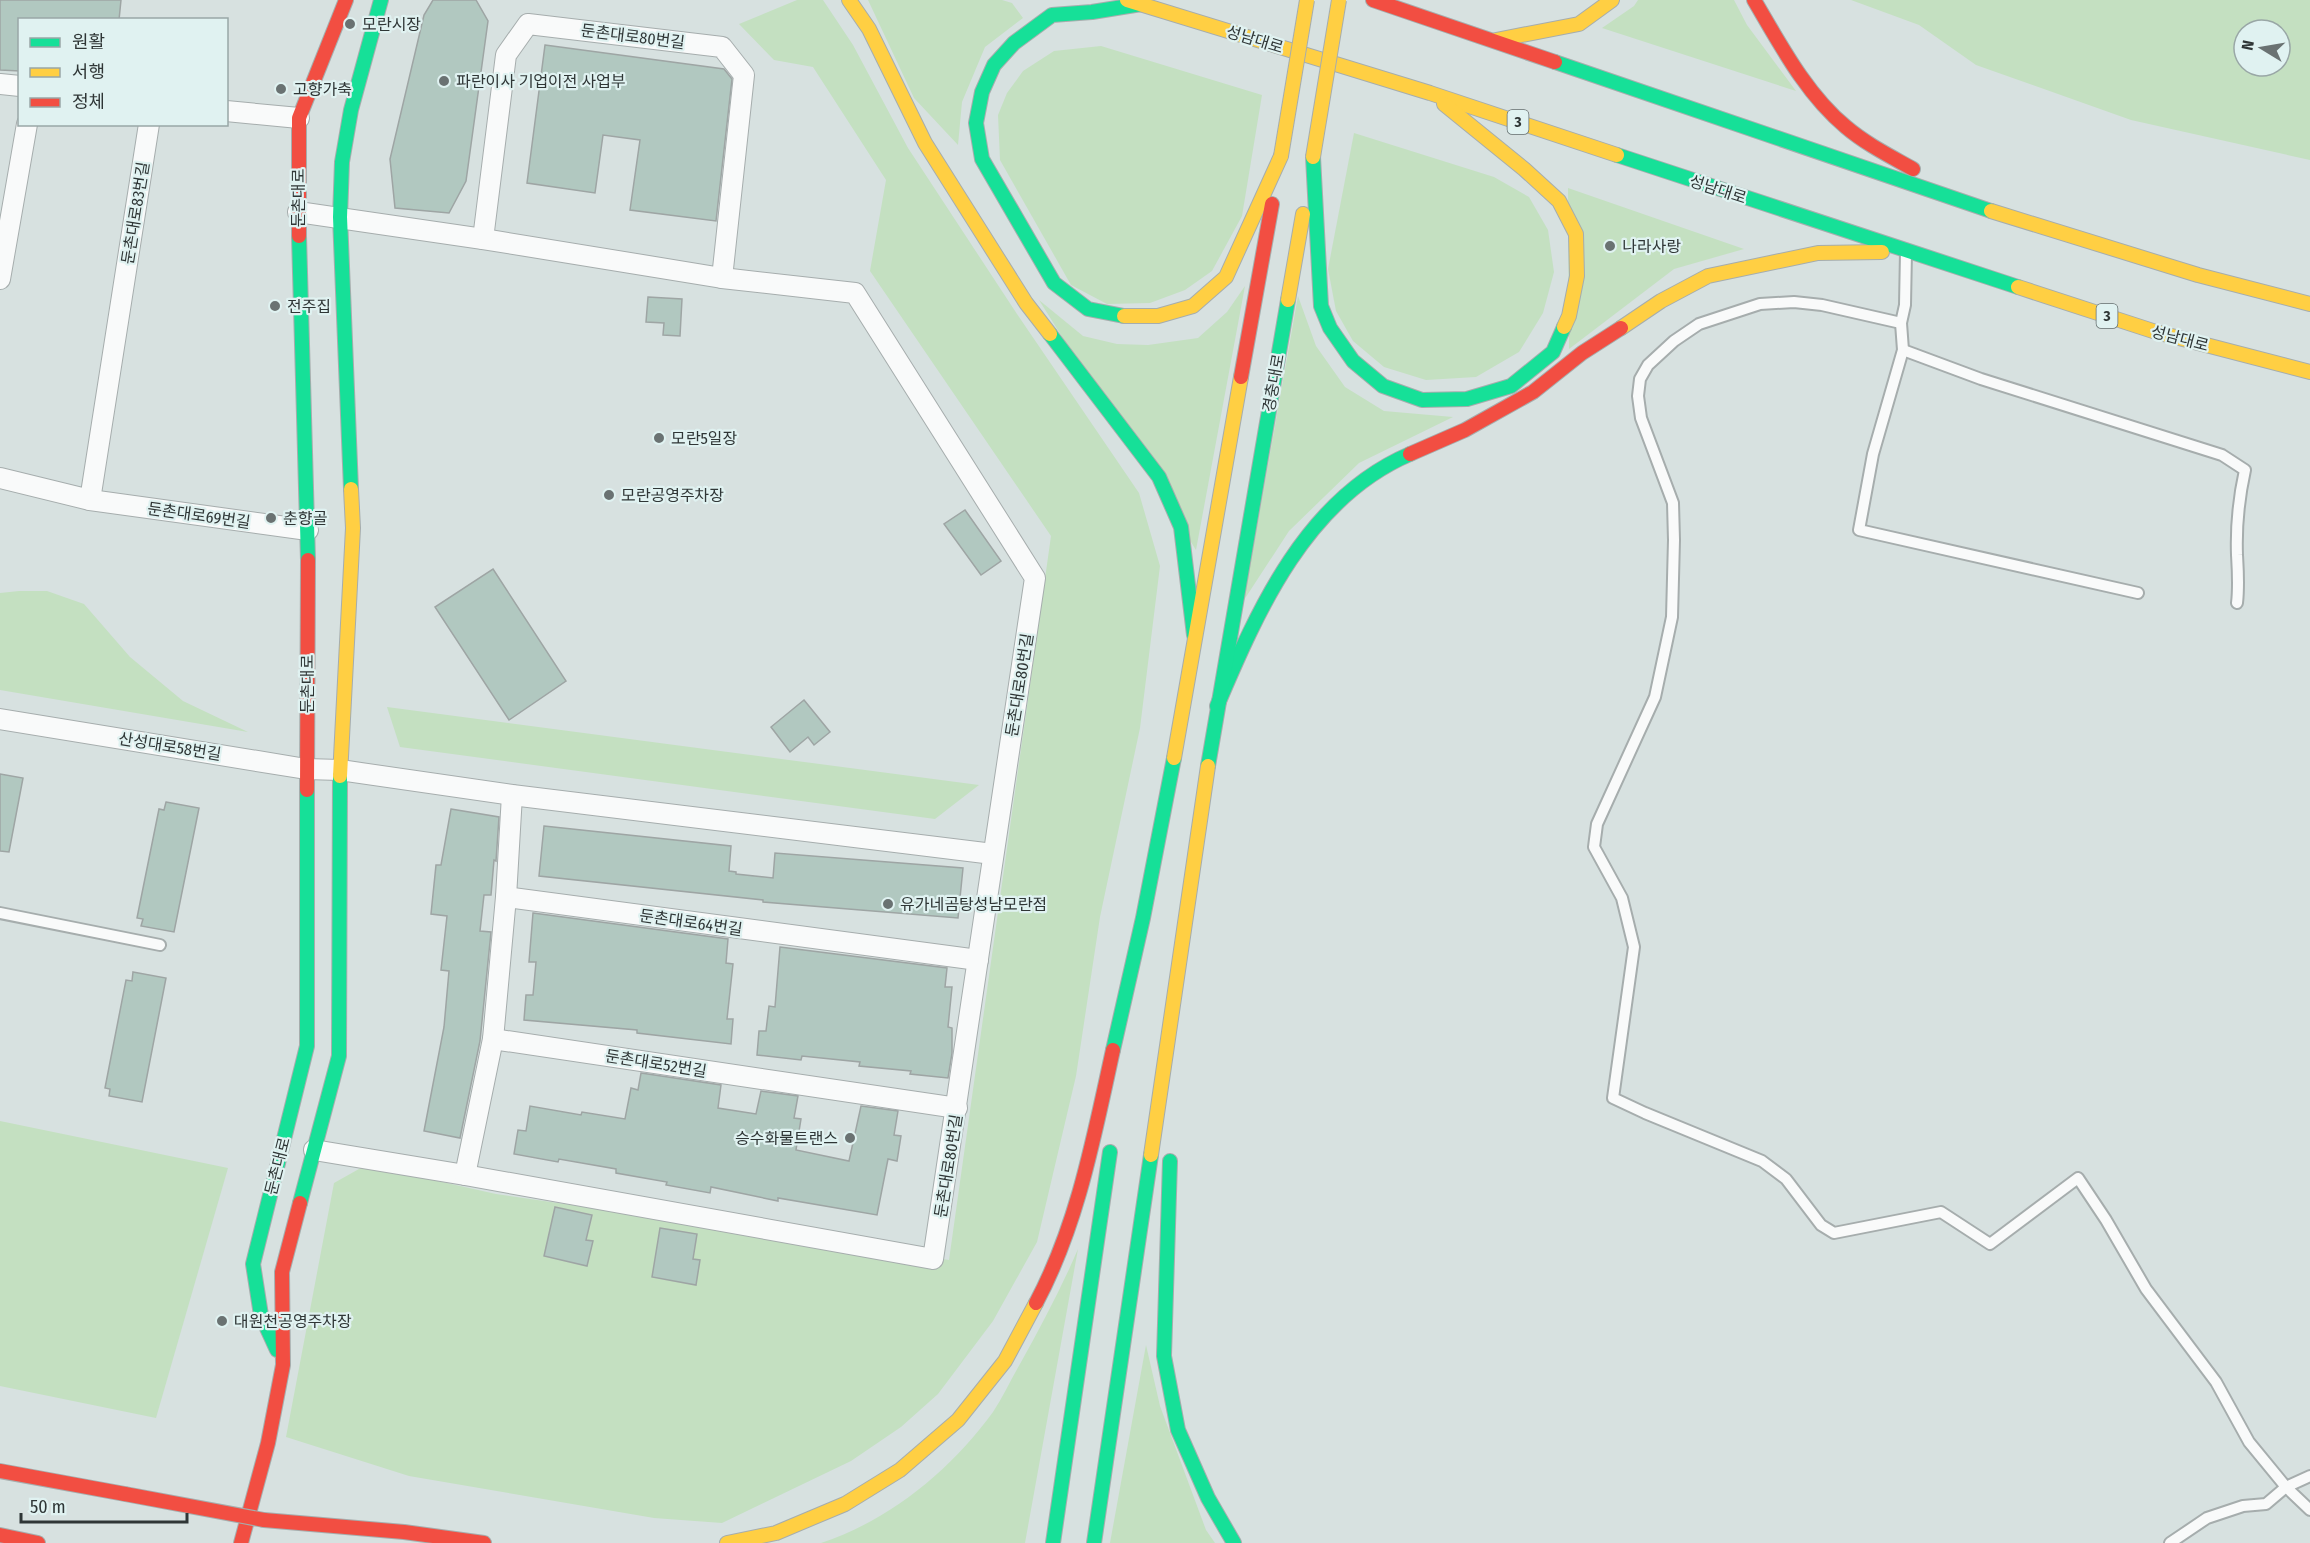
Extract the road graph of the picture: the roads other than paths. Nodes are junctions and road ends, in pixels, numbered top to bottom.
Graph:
1 (346, 0) edge
2 (381, 0) edge
3 (849, 0) edge
4 (1127, 0) edge
5 (1307, 0) edge
6 (1339, 0) edge
7 (1373, 0) edge
8 (1612, 0) edge
9 (1754, 0) edge
10 (1141, 4) junction
11 (1495, 40) junction
12 (0, 84) edge
13 (18, 86) edge
14 (1430, 93) junction
15 (228, 111) edge
16 (299, 118) junction
17 (27, 126) edge
18 (149, 126) edge
19 (1281, 156) junction
20 (1313, 158) junction
21 (1978, 207) junction
22 (298, 212) junction
23 (340, 217) junction
24 (483, 238) junction
25 (1906, 252) junction
26 (722, 278) junction
27 (0, 279) edge
28 (2310, 304) edge
29 (1901, 322) junction
30 (1903, 350) junction
31 (2310, 372) edge
32 (0, 478) edge
33 (90, 500) junction
34 (308, 530) junction
35 (2138, 593) dead end
36 (2237, 603) dead end
37 (1194, 635) junction
38 (1217, 706) junction
39 (0, 718) edge
40 (306, 769) junction
41 (340, 770) junction
42 (512, 795) junction
43 (993, 854) junction
44 (506, 897) junction
45 (0, 913) edge
46 (1143, 918) junction
47 (1179, 944) junction
48 (160, 945) dead end
49 (978, 960) junction
50 (493, 1039) junction
51 (1118, 1096) dead end
52 (957, 1108) junction
53 (1172, 1111) dead end
54 (1111, 1143) dead end
55 (1170, 1147) dead end
56 (314, 1150) junction
57 (465, 1175) junction
58 (283, 1365) junction
59 (0, 1471) edge
60 (2310, 1476) edge
61 (2286, 1487) junction
62 (2310, 1510) edge
63 (264, 1520) junction
64 (0, 1535) edge
65 (38, 1543) edge
66 (241, 1543) edge
67 (364, 1543) edge
68 (484, 1543) edge
69 (728, 1543) edge
70 (1053, 1543) edge
71 (1094, 1543) edge
72 (1234, 1543) edge
73 (2170, 1543) edge

1 - 16 main road, 둔촌대로
2 - 23 main road, 둔촌대로
3 - 37 main road
4 - 10 main road, 성남대로 / 3
5 - 19 main road, 경충대로, bridge
6 - 20 main road, 경충대로, bridge
7 - 11 main road
8 - 11 main road
9 - 21 main road
10 - 14 main road, 성남대로 / 3
10 - 19 main road
11 - 21 main road
12 - 13 street
14 - 20 main road
14 - 25 main road, 성남대로 / 3
15 - 16 street
16 - 22 main road, 둔촌대로
17 - 27 street
18 - 33 street, 둔촌대로83번길
19 - 37 main road, 경충대로
20 - 38 main road, 경충대로
21 - 28 main road
22 - 23 street, 둔촌대로80번길
22 - 34 main road, 둔촌대로
23 - 24 street, 둔촌대로80번길
23 - 41 main road, 둔촌대로
24 - 26 street, 둔촌대로80번길
24 - 26 street, 둔촌대로80번길
25 - 29 lane
25 - 31 main road, 성남대로 / 3
25 - 38 main road
26 - 43 street, 둔촌대로80번길
29 - 30 lane
29 - 61 lane
30 - 35 lane
30 - 36 lane
32 - 33 street, 둔촌대로69번길
33 - 34 street, 둔촌대로69번길
34 - 40 main road, 둔촌대로
37 - 46 main road, 경충대로
38 - 47 main road, 경충대로
39 - 40 street, 산성대로58번길
40 - 41 street, 산성대로58번길
40 - 58 main road, 둔촌대로
41 - 42 street
41 - 56 main road, 둔촌대로
42 - 43 street
42 - 44 street
43 - 49 street, 둔촌대로80번길
44 - 49 street, 둔촌대로64번길
44 - 50 street
45 - 48 lane
46 - 51 main road
46 - 69 main road
47 - 53 main road
47 - 71 main road
49 - 52 street, 둔촌대로80번길
50 - 52 street, 둔촌대로52번길
50 - 57 street
52 - 57 street, 둔촌대로80번길
54 - 70 main road
55 - 72 main road
56 - 57 street
56 - 58 main road, 둔촌대로
58 - 66 main road, 둔촌대로
59 - 63 main road, bridge
60 - 61 lane
61 - 62 lane
61 - 73 lane
63 - 67 main road
63 - 68 main road
64 - 65 main road

